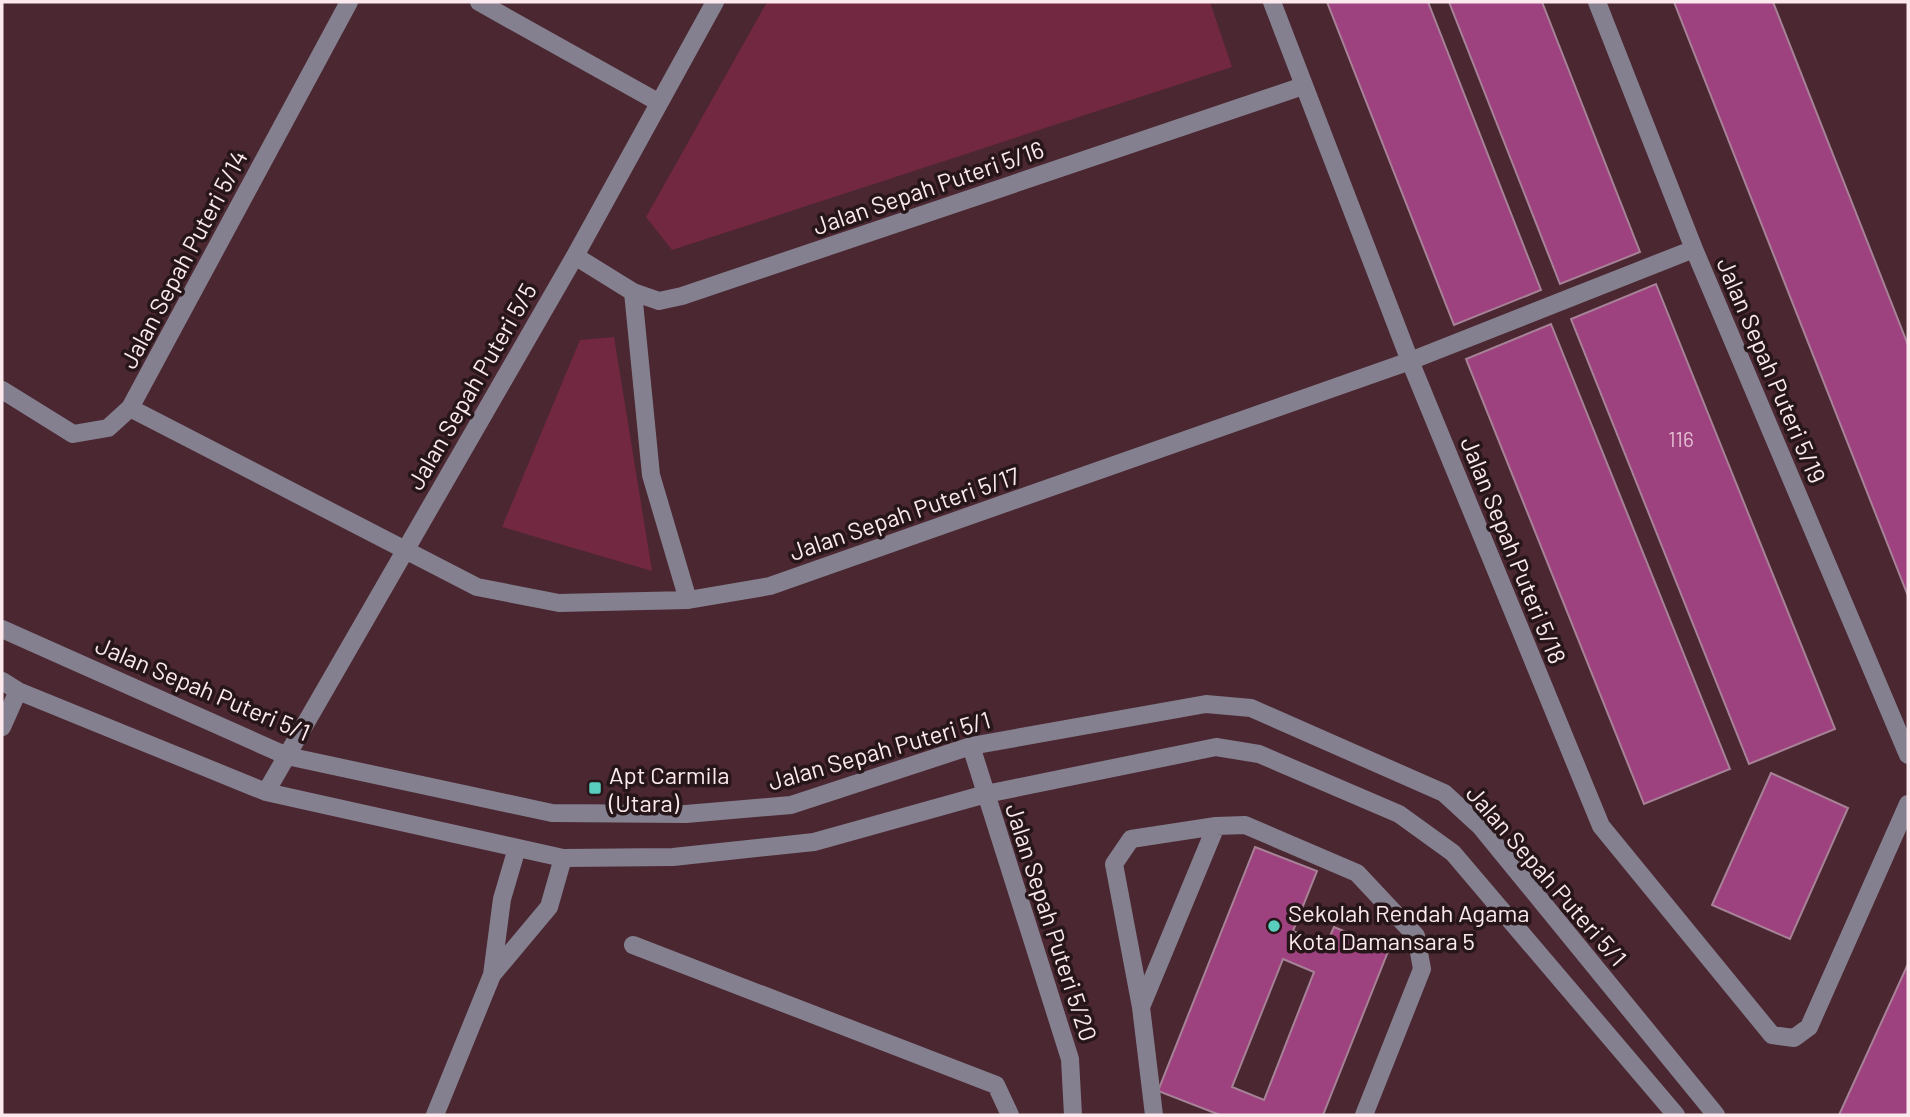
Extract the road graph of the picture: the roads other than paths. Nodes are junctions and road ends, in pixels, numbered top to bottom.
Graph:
1 (349, 2) edge
2 (478, 2) edge
3 (715, 2) edge
4 (1272, 2) edge
5 (1597, 2) edge
6 (1303, 86) junction
7 (658, 102) junction
8 (1694, 249) junction
9 (575, 256) junction
10 (633, 292) junction
11 (1410, 361) junction
12 (2, 390) edge
13 (130, 408) junction
14 (403, 551) junction
15 (688, 600) junction
16 (2, 629) edge
17 (2, 681) edge
18 (18, 691) junction
19 (2, 727) edge
20 (971, 747) junction
21 (1908, 755) edge
22 (287, 756) junction
23 (266, 792) junction
24 (986, 794) junction
25 (1908, 803) edge
26 (1216, 826) junction
27 (517, 848) junction
28 (563, 858) junction
29 (633, 945) dead end
30 (492, 975) junction
31 (1141, 1007) junction
32 (435, 1115) edge
33 (1010, 1115) edge
34 (1073, 1115) edge
35 (1154, 1115) edge
36 (1364, 1115) edge
37 (1676, 1115) edge
38 (1716, 1115) edge

1 - 13 street, Jalan Sepah Puteri 5/14
2 - 7 street
3 - 7 street, Jalan Sepah Puteri 5/5
4 - 6 street, Jalan Sepah Puteri 5/18
5 - 8 street, Jalan Sepah Puteri 5/19
6 - 10 street, Jalan Sepah Puteri 5/16
6 - 11 street, Jalan Sepah Puteri 5/18
7 - 9 street, Jalan Sepah Puteri 5/5
8 - 11 street, Jalan Sepah Puteri 5/17
8 - 21 street, Jalan Sepah Puteri 5/19
9 - 10 street, Jalan Sepah Puteri 5/16
9 - 14 street, Jalan Sepah Puteri 5/5
10 - 15 street
11 - 15 street, Jalan Sepah Puteri 5/17
11 - 25 street, Jalan Sepah Puteri 5/18
12 - 13 street, Jalan Sepah Puteri 5/14
13 - 14 street, Jalan Sepah Puteri 5/17
14 - 15 street, Jalan Sepah Puteri 5/17
14 - 22 street, Jalan Sepah Puteri 5/5
16 - 22 street, Jalan Sepah Puteri 5/1
17 - 18 street
18 - 19 street
18 - 23 street
20 - 22 street, Jalan Sepah Puteri 5/1
20 - 24 street, Jalan Sepah Puteri 5/20
20 - 38 street, Jalan Sepah Puteri 5/1
22 - 23 street, Jalan Sepah Puteri 5/5
23 - 27 street
24 - 28 street
24 - 34 street, Jalan Sepah Puteri 5/20
24 - 37 street
26 - 31 street
26 - 31 street
26 - 36 street
27 - 28 street
27 - 30 street
28 - 30 street
29 - 33 street
30 - 32 street
31 - 35 street

